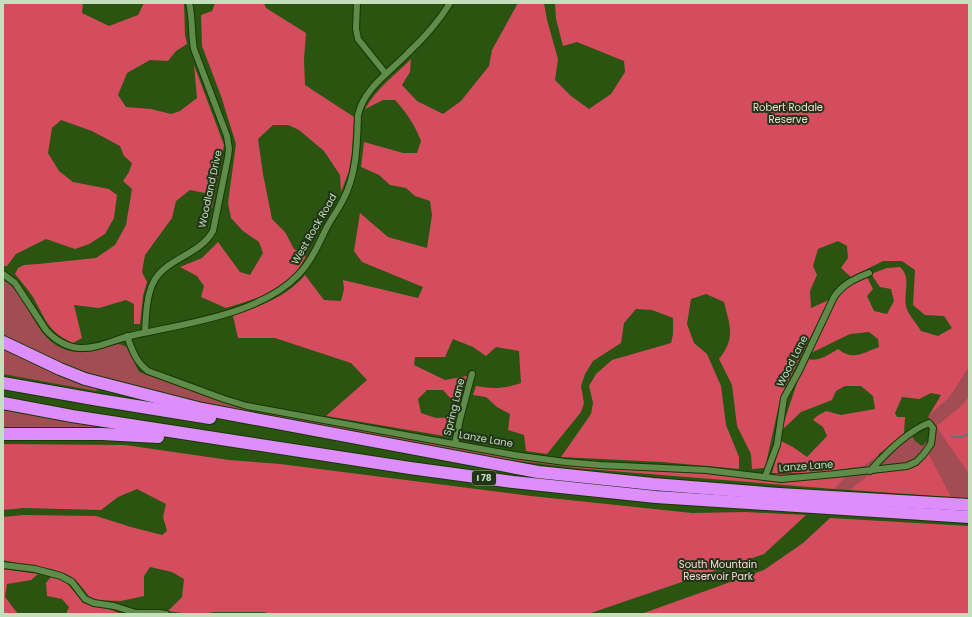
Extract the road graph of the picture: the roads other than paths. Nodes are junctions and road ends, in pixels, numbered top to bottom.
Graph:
1 (189, 3) edge
2 (357, 3) edge
3 (450, 3) edge
4 (386, 74) junction
5 (869, 273) dead end
6 (3, 274) edge
7 (145, 332) junction
8 (127, 336) junction
9 (3, 342) edge
10 (472, 374) dead end
11 (3, 383) edge
12 (3, 403) edge
13 (3, 434) edge
14 (455, 444) junction
15 (434, 453) junction
16 (410, 468) junction
17 (870, 471) junction
18 (765, 477) junction
19 (969, 505) edge
20 (969, 517) edge
21 (3, 565) edge
22 (166, 614) edge

1 - 7 street, Woodland Drive
2 - 4 street
3 - 4 street, West Rock Road
4 - 7 street, West Rock Road
5 - 18 street, Wood Lane
6 - 8 street, West Rock Road
7 - 8 street, West Rock Road
8 - 14 street, Lanze Lane
9 - 15 highway
10 - 14 street, Spring Lane
11 - 15 highway, I 78
12 - 16 highway, I 78
13 - 16 highway
14 - 18 street, Lanze Lane
15 - 19 highway, I 78
16 - 20 highway, I 78
17 - 17 street, Lanze Lane
17 - 18 street, Lanze Lane
21 - 22 street

